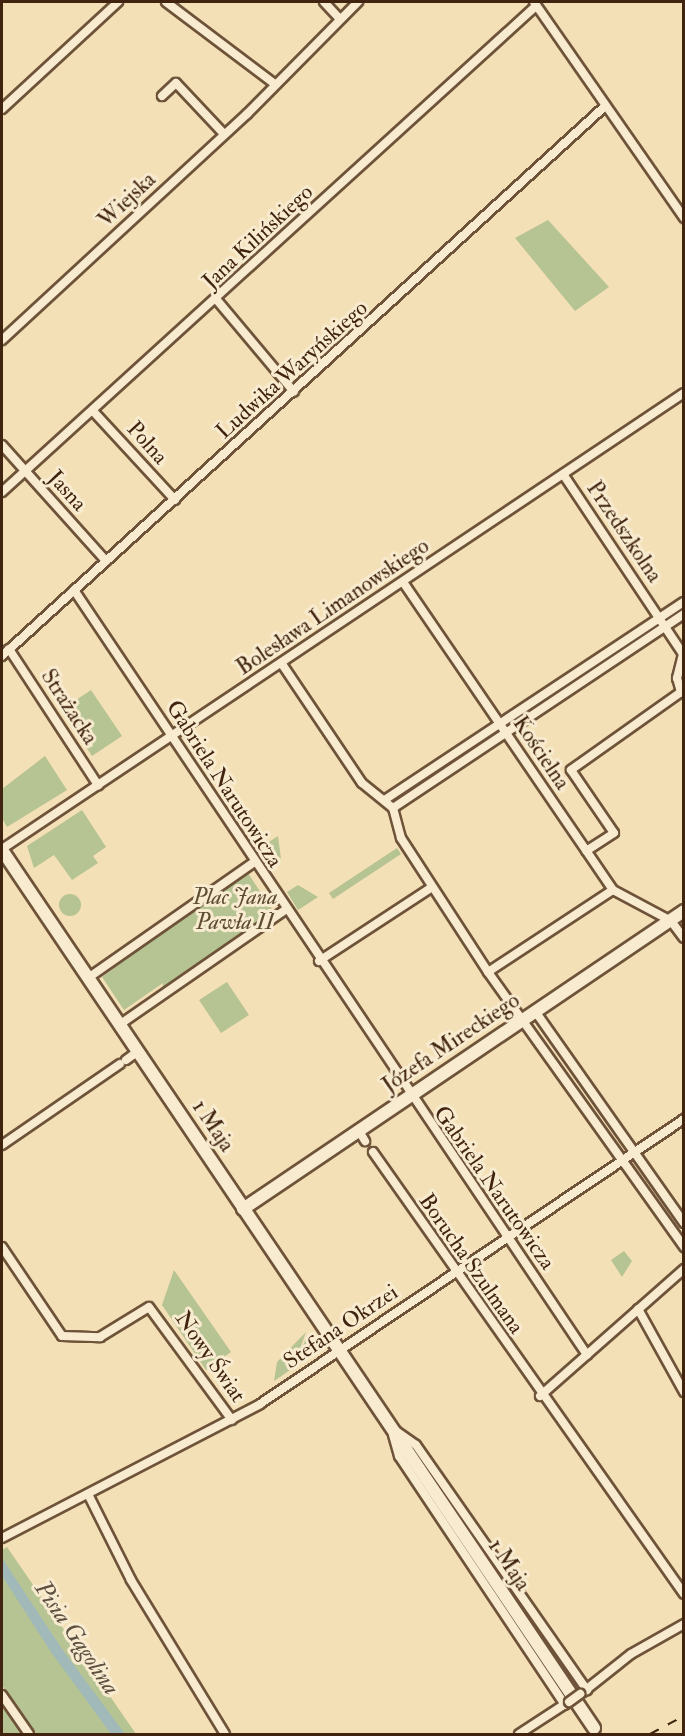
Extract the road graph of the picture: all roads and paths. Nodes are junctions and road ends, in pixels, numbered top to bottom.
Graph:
1 (118, 2) edge
2 (166, 2) edge
3 (324, 2) edge
4 (358, 2) edge
5 (535, 4) edge
6 (340, 18) junction
7 (275, 84) junction
8 (162, 96) dead end
9 (604, 107) junction
10 (2, 109) edge
11 (224, 134) junction
12 (684, 218) edge
13 (216, 299) junction
14 (2, 340) edge
15 (294, 392) junction
16 (684, 393) edge
17 (93, 411) junction
18 (2, 445) edge
19 (24, 471) junction
20 (563, 474) junction
21 (2, 492) edge
22 (175, 500) junction
23 (106, 561) junction
24 (403, 582) junction
25 (74, 590) junction
26 (684, 602) edge
27 (684, 614) edge
28 (663, 622) junction
29 (9, 649) junction
30 (2, 656) edge
31 (282, 664) junction
32 (500, 725) junction
33 (506, 733) junction
34 (171, 737) junction
35 (98, 784) junction
36 (386, 799) junction
37 (393, 808) junction
38 (2, 850) edge
39 (586, 851) junction
40 (254, 862) junction
41 (432, 887) junction
42 (613, 890) junction
43 (285, 910) junction
44 (684, 912) edge
45 (670, 921) junction
46 (684, 938) edge
47 (319, 961) junction
48 (488, 972) junction
49 (88, 978) junction
50 (535, 1011) junction
51 (522, 1019) junction
52 (119, 1025) junction
53 (137, 1052) junction
54 (409, 1097) junction
55 (684, 1119) edge
56 (2, 1145) edge
57 (373, 1152) dead end
58 (633, 1152) junction
59 (622, 1160) junction
60 (243, 1209) junction
61 (684, 1223) edge
62 (507, 1237) junction
63 (2, 1247) edge
64 (684, 1247) edge
65 (684, 1269) edge
66 (455, 1272) junction
67 (638, 1309) junction
68 (339, 1350) junction
69 (588, 1355) junction
70 (684, 1392) edge
71 (540, 1396) junction
72 (232, 1420) junction
73 (390, 1426) junction
74 (88, 1494) junction
75 (2, 1538) edge
76 (684, 1594) edge
77 (684, 1624) edge
78 (583, 1692) junction
79 (2, 1695) edge
80 (567, 1703) junction
81 (594, 1728) dead end
82 (29, 1734) edge
83 (225, 1734) edge
84 (519, 1734) edge

1 - 10 street
2 - 7 street
3 - 6 street
4 - 6 street, Wiejska
5 - 9 street
5 - 13 street, Jana Kilińskiego
6 - 7 street, Wiejska
7 - 11 street, Wiejska
8 - 11 street
9 - 12 street
9 - 15 street, Ludwika Waryńskiego
11 - 14 street, Wiejska
13 - 15 street
13 - 17 street, Jana Kilińskiego
15 - 22 street, Ludwika Waryńskiego
16 - 20 street, Bolesława Limanowskiego
17 - 19 street, Jana Kilińskiego
17 - 22 street, Polna
18 - 19 street, Jasna
19 - 21 street, Jana Kilińskiego
19 - 23 street, Jasna
20 - 24 street, Bolesława Limanowskiego
20 - 28 street, Przedszkolna
22 - 23 street, Ludwika Waryńskiego
23 - 25 street, Ludwika Waryńskiego
24 - 31 street, Bolesława Limanowskiego
24 - 32 street, Kościelna
25 - 29 street, Ludwika Waryńskiego
25 - 34 street, Gabriela Narutowicza
26 - 28 street
27 - 28 street
28 - 32 street
28 - 33 street
28 - 39 street, Przedszkolna
29 - 30 street, Ludwika Waryńskiego
29 - 35 street, Strażacka
31 - 34 street, Bolesława Limanowskiego
31 - 36 street
32 - 33 street, Kościelna
32 - 36 street
33 - 37 street
33 - 39 street, Kościelna
34 - 35 street, Bolesława Limanowskiego
34 - 40 street, Gabriela Narutowicza
35 - 38 street, Bolesława Limanowskiego
36 - 37 street
37 - 41 street
38 - 49 street, 1 Maja
39 - 42 street, Kościelna
40 - 43 street, Gabriela Narutowicza
40 - 49 street
41 - 47 street
41 - 48 street
42 - 45 street, Kościelna
42 - 48 street
43 - 47 street, Gabriela Narutowicza
43 - 52 street
44 - 45 street, Józefa Mireckiego
45 - 46 street
45 - 50 street, Józefa Mireckiego
47 - 54 street, Gabriela Narutowicza
48 - 51 street
49 - 52 street, 1 Maja
50 - 51 street, Józefa Mireckiego
50 - 58 street
51 - 54 street, Józefa Mireckiego
51 - 59 street
52 - 53 street, 1 Maja
53 - 56 street
53 - 60 street, 1 Maja
54 - 60 street, Józefa Mireckiego
54 - 62 street, Gabriela Narutowicza
55 - 58 street, Stefana Okrzei
57 - 66 street, Borucha Szulmana
58 - 59 street, Stefana Okrzei
58 - 61 street
59 - 62 street, Stefana Okrzei
59 - 64 street
60 - 68 street, 1 Maja
62 - 66 street, Stefana Okrzei
62 - 69 street, Gabriela Narutowicza
63 - 72 street, Nowy Świat
65 - 67 street
66 - 68 street, Stefana Okrzei
66 - 71 street, Borucha Szulmana
67 - 69 street
67 - 70 street
68 - 72 street, Stefana Okrzei
68 - 73 street, 1 Maja
69 - 71 street
71 - 76 street, Borucha Szulmana
72 - 74 street, Stefana Okrzei
73 - 78 street, 1 Maja
73 - 80 street, 1 Maja
73 - 81 street, 1 Maja
74 - 75 street, Stefana Okrzei
74 - 83 street
77 - 78 street
78 - 80 street, bridge
79 - 82 street
80 - 84 street

